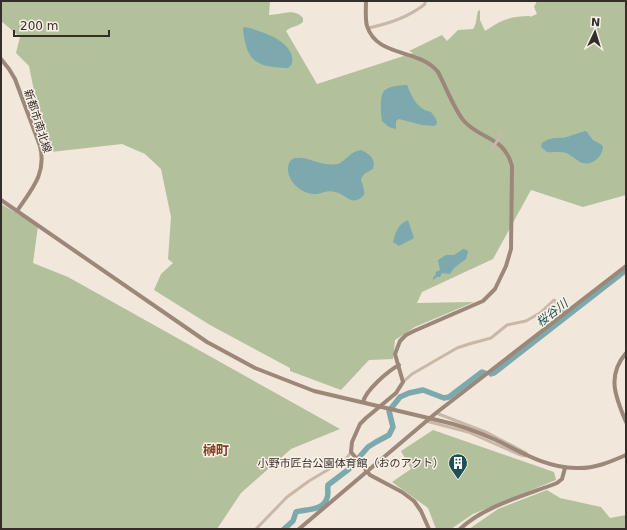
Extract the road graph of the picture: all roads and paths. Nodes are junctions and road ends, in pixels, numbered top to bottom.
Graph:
1 (366, 1) edge
2 (425, 1) edge
3 (368, 28) junction
4 (1, 59) edge
5 (502, 133) dead end
6 (492, 149) dead end
7 (1, 200) edge
8 (17, 211) junction
9 (626, 266) edge
10 (565, 313) junction
11 (626, 353) edge
12 (399, 365) junction
13 (403, 382) junction
14 (364, 403) junction
15 (436, 413) junction
16 (426, 421) junction
17 (626, 422) edge
18 (351, 452) junction
19 (626, 455) edge
20 (533, 457) junction
21 (565, 468) junction
22 (366, 472) junction
23 (256, 529) edge
24 (299, 529) edge
25 (429, 529) edge
26 (460, 529) edge

1 - 3 street
2 - 3 street
3 - 12 street
4 - 8 street, 新都市南北線
5 - 6 street, bridge
7 - 8 street
8 - 14 street
9 - 10 street
10 - 13 street
10 - 15 street
11 - 17 street
12 - 13 street
12 - 14 street
13 - 18 street
14 - 20 street, bridge
15 - 16 street
15 - 20 street
16 - 20 street
16 - 22 street
18 - 22 street
18 - 23 street
19 - 21 street
20 - 21 street
21 - 26 street
22 - 24 street
22 - 25 street

